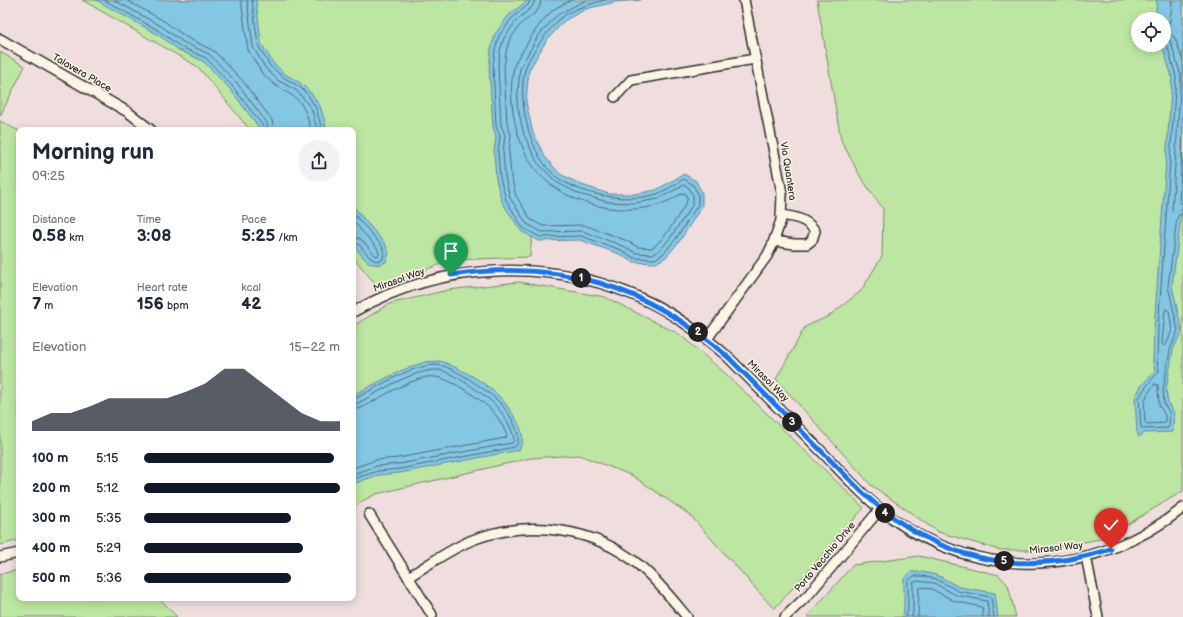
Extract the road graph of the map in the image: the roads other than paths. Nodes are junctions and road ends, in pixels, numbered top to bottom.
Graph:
1 (744, 0) edge
2 (0, 39) edge
3 (756, 58) junction
4 (615, 97) dead end
5 (148, 127) edge
6 (782, 215) junction
7 (774, 241) junction
8 (356, 310) edge
9 (707, 339) junction
10 (880, 508) junction
11 (1183, 508) edge
12 (369, 514) dead end
13 (16, 553) edge
14 (0, 556) edge
15 (1086, 556) junction
16 (408, 577) junction
17 (432, 615) dead end
18 (687, 617) edge
19 (785, 617) edge
20 (1098, 617) edge

1 - 3 street, Via Quantera
2 - 5 street, Talavera Place
3 - 4 street
3 - 6 street, Via Quantera
6 - 7 street, Via Quantera
6 - 7 street
7 - 9 street, Via Quantera
8 - 9 street, Mirasol Way
9 - 10 street, Mirasol Way
10 - 15 street, Mirasol Way
10 - 19 street, Porto Vecchio Drive
11 - 15 street, Mirasol Way
12 - 16 street
13 - 14 street
15 - 20 street
16 - 17 street
16 - 18 street

